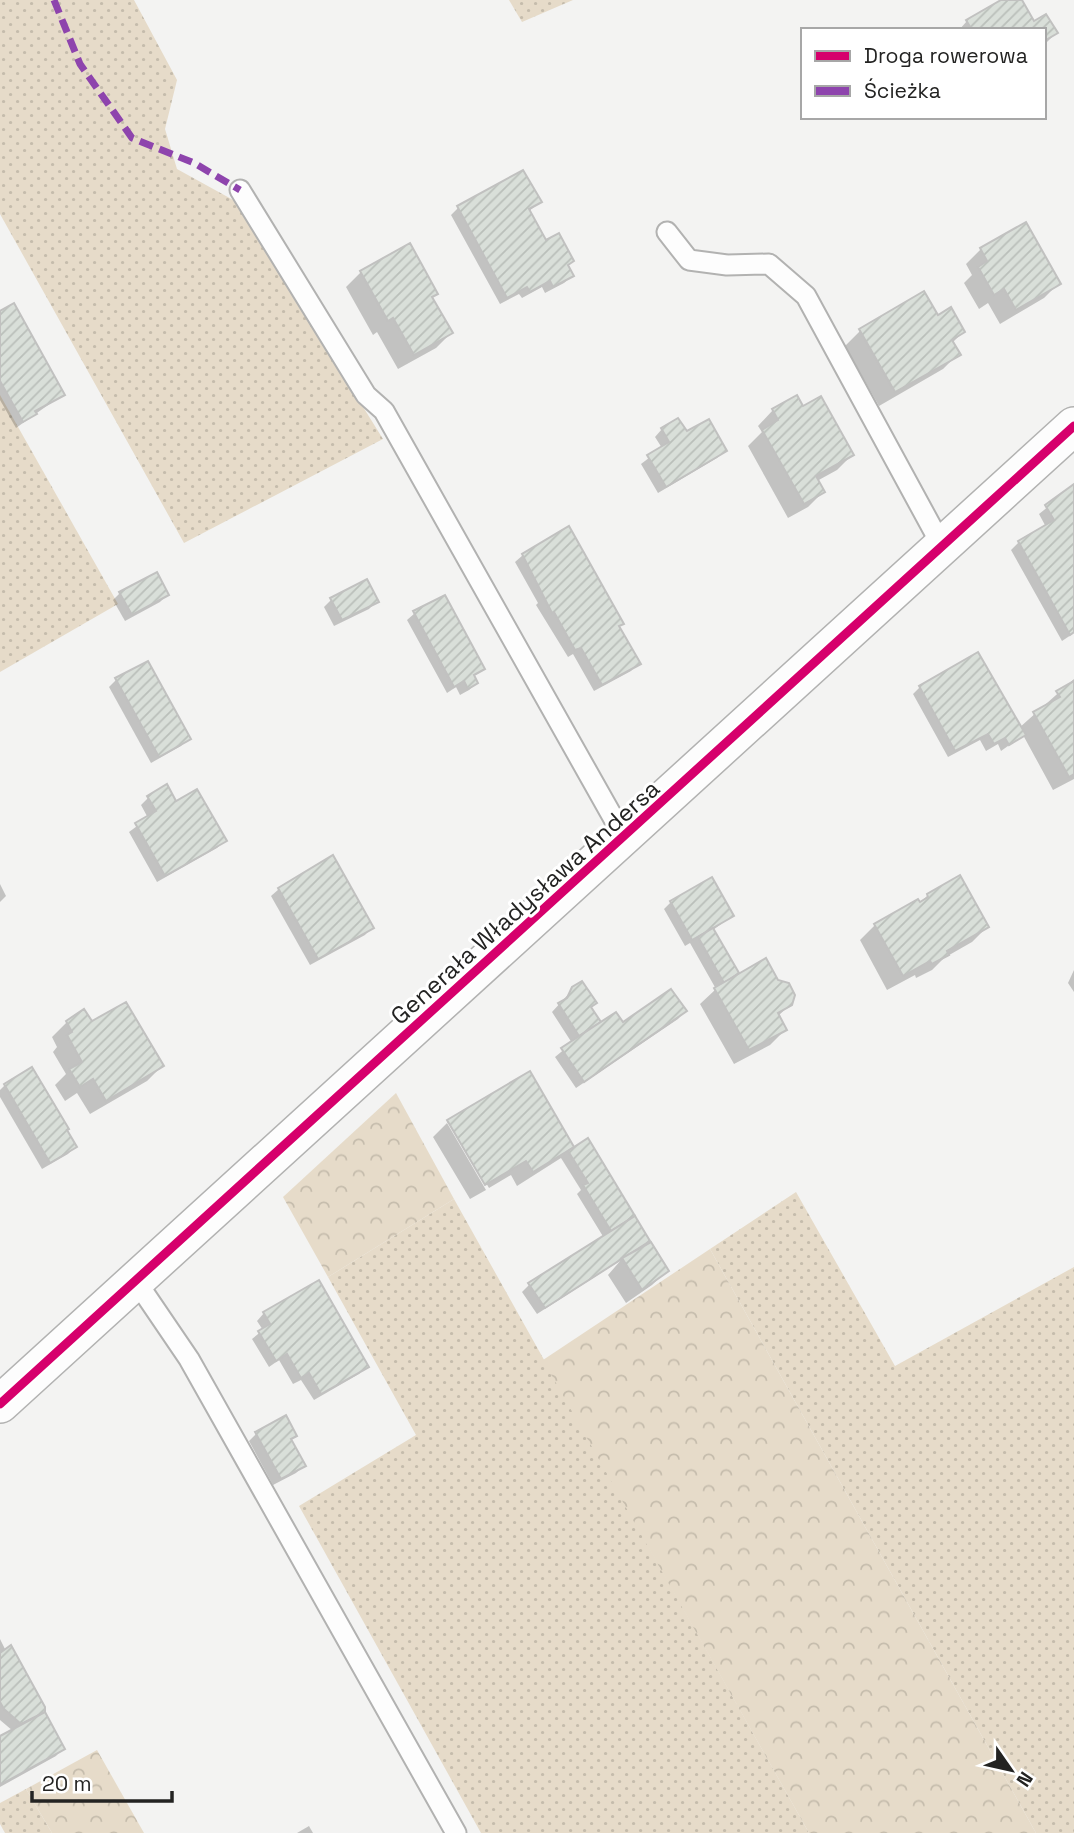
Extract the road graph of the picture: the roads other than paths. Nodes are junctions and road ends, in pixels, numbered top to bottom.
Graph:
1 (240, 190) dead end
2 (667, 232) dead end
3 (1074, 426) edge
4 (943, 548) junction
5 (624, 838) junction
6 (136, 1281) junction
7 (0, 1404) edge
8 (456, 1833) edge

1 - 5 lane
2 - 4 lane
3 - 4 street, Generała Władysława Andersa
4 - 5 street, Generała Władysława Andersa
5 - 6 street, Generała Władysława Andersa
6 - 7 street, Generała Władysława Andersa
6 - 8 lane

